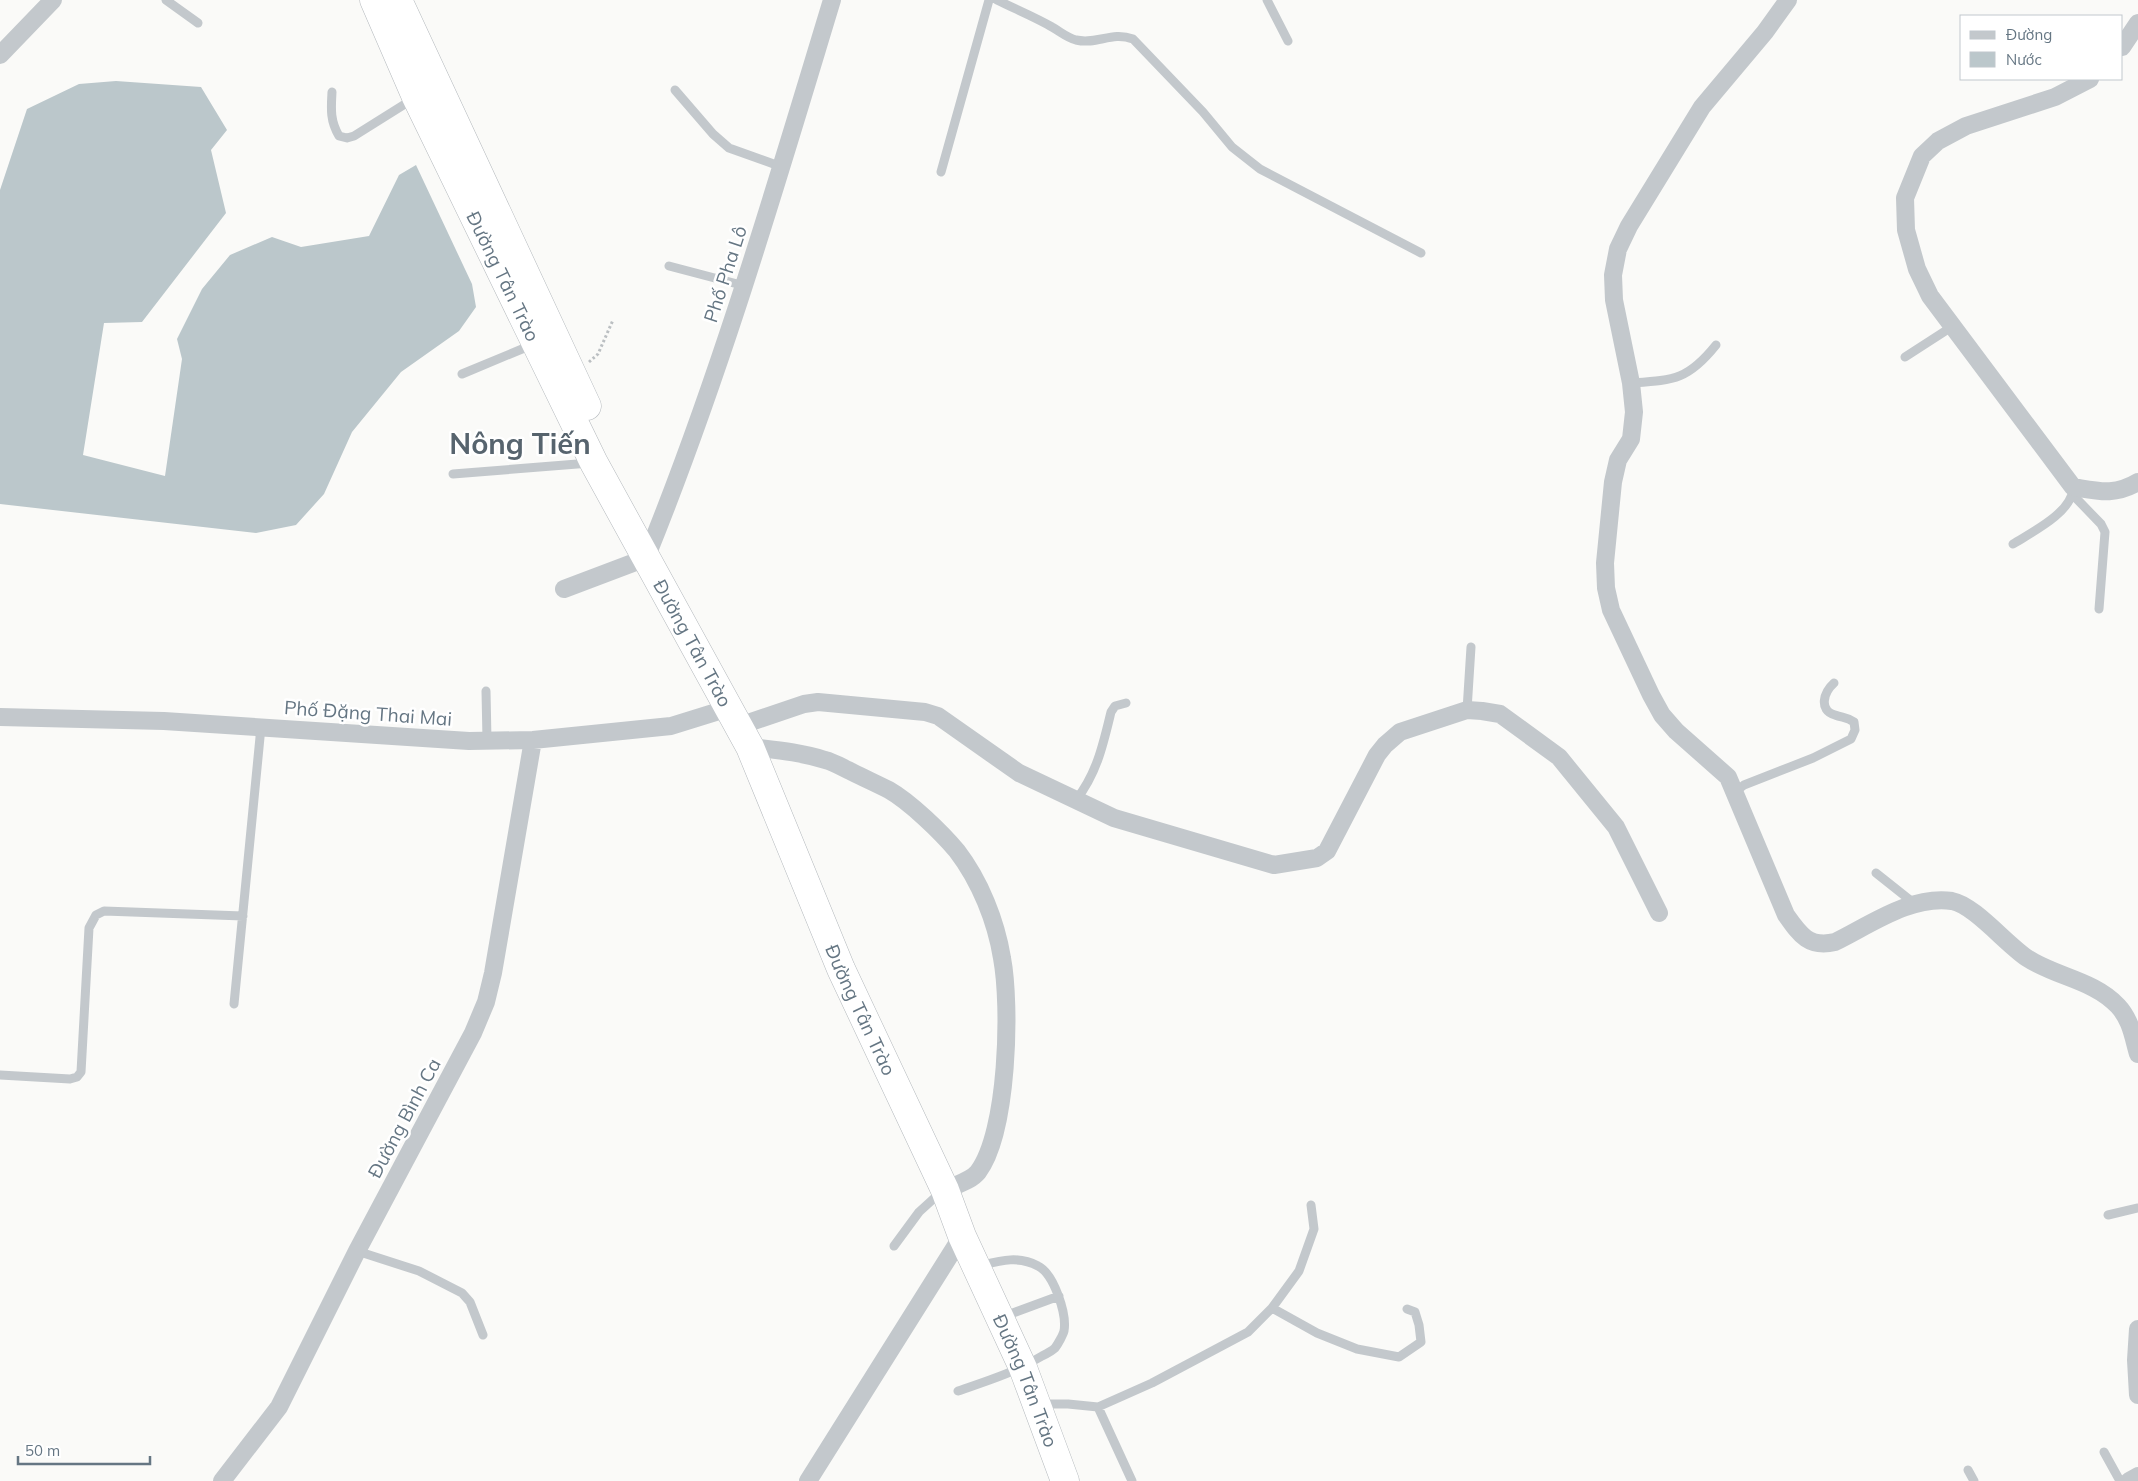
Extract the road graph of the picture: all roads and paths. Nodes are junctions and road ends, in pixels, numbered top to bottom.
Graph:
1 (53, 0) edge
2 (166, 0) edge
3 (374, 0) edge
4 (398, 0) edge
5 (832, 0) edge
6 (989, 0) edge
7 (996, 0) edge
8 (1267, 0) edge
9 (1788, 0) edge
10 (198, 23) dead end
11 (2138, 23) edge
12 (1288, 41) dead end
13 (2123, 46) edge
14 (0, 55) edge
15 (2088, 80) edge
16 (675, 90) dead end
17 (332, 92) dead end
18 (428, 96) junction
19 (782, 167) junction
20 (941, 172) dead end
21 (1421, 253) dead end
22 (669, 266) dead end
23 (745, 286) junction
24 (613, 320) dead end
25 (1953, 326) junction
26 (535, 343) junction
27 (1716, 345) dead end
28 (1905, 358) dead end
29 (571, 373) junction
30 (462, 374) dead end
31 (1631, 383) junction
32 (594, 463) junction
33 (453, 474) dead end
34 (2138, 482) edge
35 (2073, 491) junction
36 (2013, 544) dead end
37 (643, 553) junction
38 (564, 589) dead end
39 (2099, 609) dead end
40 (1471, 647) dead end
41 (1834, 683) dead end
42 (486, 691) dead end
43 (1126, 703) dead end
44 (1467, 710) junction
45 (0, 717) edge
46 (262, 727) junction
47 (740, 727) junction
48 (487, 740) junction
49 (533, 740) junction
50 (1735, 792) junction
51 (1076, 800) junction
52 (1876, 873) dead end
53 (1916, 904) junction
54 (1659, 913) dead end
55 (243, 916) junction
56 (234, 1004) dead end
57 (2138, 1054) edge
58 (0, 1074) edge
59 (945, 1190) junction
60 (1311, 1205) dead end
61 (2138, 1208) edge
62 (2108, 1215) dead end
63 (962, 1236) junction
64 (894, 1246) dead end
65 (357, 1251) junction
66 (977, 1267) junction
67 (1059, 1296) junction
68 (1272, 1308) junction
69 (1407, 1309) dead end
70 (1000, 1318) junction
71 (2138, 1329) edge
72 (483, 1335) dead end
73 (1023, 1368) junction
74 (958, 1391) dead end
75 (2138, 1395) edge
76 (1037, 1405) junction
77 (1098, 1407) junction
78 (2104, 1452) dead end
79 (1968, 1470) dead end
80 (2138, 1476) edge
81 (222, 1481) edge
82 (808, 1481) edge
83 (1065, 1481) edge
84 (1132, 1481) edge
85 (1974, 1481) edge
86 (2120, 1481) edge
87 (2129, 1481) edge

1 - 14 street
2 - 10 lane
3 - 18 highway, Đường Tân Trào
4 - 18 highway, Đường Tân Trào
5 - 19 street, Phố Pha Lô
6 - 20 lane
7 - 21 lane
8 - 12 lane
9 - 31 street
11 - 13 street
15 - 25 street
16 - 19 lane
17 - 18 lane
18 - 26 highway, Đường Tân Trào
18 - 29 highway, Đường Tân Trào
19 - 23 street, Phố Pha Lô
22 - 23 lane
23 - 37 street, Phố Pha Lô
24 - 29 path
25 - 28 lane
25 - 35 street
26 - 30 lane
26 - 32 highway, Đường Tân Trào
27 - 31 lane
29 - 37 highway, Đường Tân Trào
31 - 50 street
32 - 33 lane
32 - 37 highway, Đường Tân Trào
34 - 35 street
35 - 36 lane
35 - 39 lane
37 - 38 street
37 - 47 highway, Đường Tân Trào
40 - 44 lane
41 - 50 lane
42 - 48 lane
43 - 51 lane
44 - 51 street, Phố Đặng Thai Mai
44 - 54 street
45 - 46 street, Phố Đặng Thai Mai
46 - 48 street, Phố Đặng Thai Mai
46 - 55 lane
47 - 49 street, Phố Đặng Thai Mai
47 - 51 street, Phố Đặng Thai Mai
47 - 59 highway, Đường Tân Trào
47 - 59 street
48 - 49 street, Phố Đặng Thai Mai
49 - 65 street, Đường Bình Ca
50 - 53 street
52 - 53 lane
53 - 57 street
55 - 56 lane
55 - 58 lane
59 - 63 highway, Đường Tân Trào
59 - 64 lane
60 - 68 lane
61 - 62 lane
63 - 66 highway, Đường Tân Trào
63 - 82 street
65 - 72 lane
65 - 81 street, Đường Bình Ca
66 - 67 lane
66 - 70 highway, Đường Tân Trào
67 - 70 lane
67 - 73 lane
68 - 69 lane
68 - 77 lane
70 - 73 highway, Đường Tân Trào
71 - 75 street
73 - 74 lane
73 - 76 highway, Đường Tân Trào
76 - 77 lane
76 - 83 highway, Đường Tân Trào
77 - 84 lane
78 - 86 lane
79 - 85 lane
80 - 87 street

